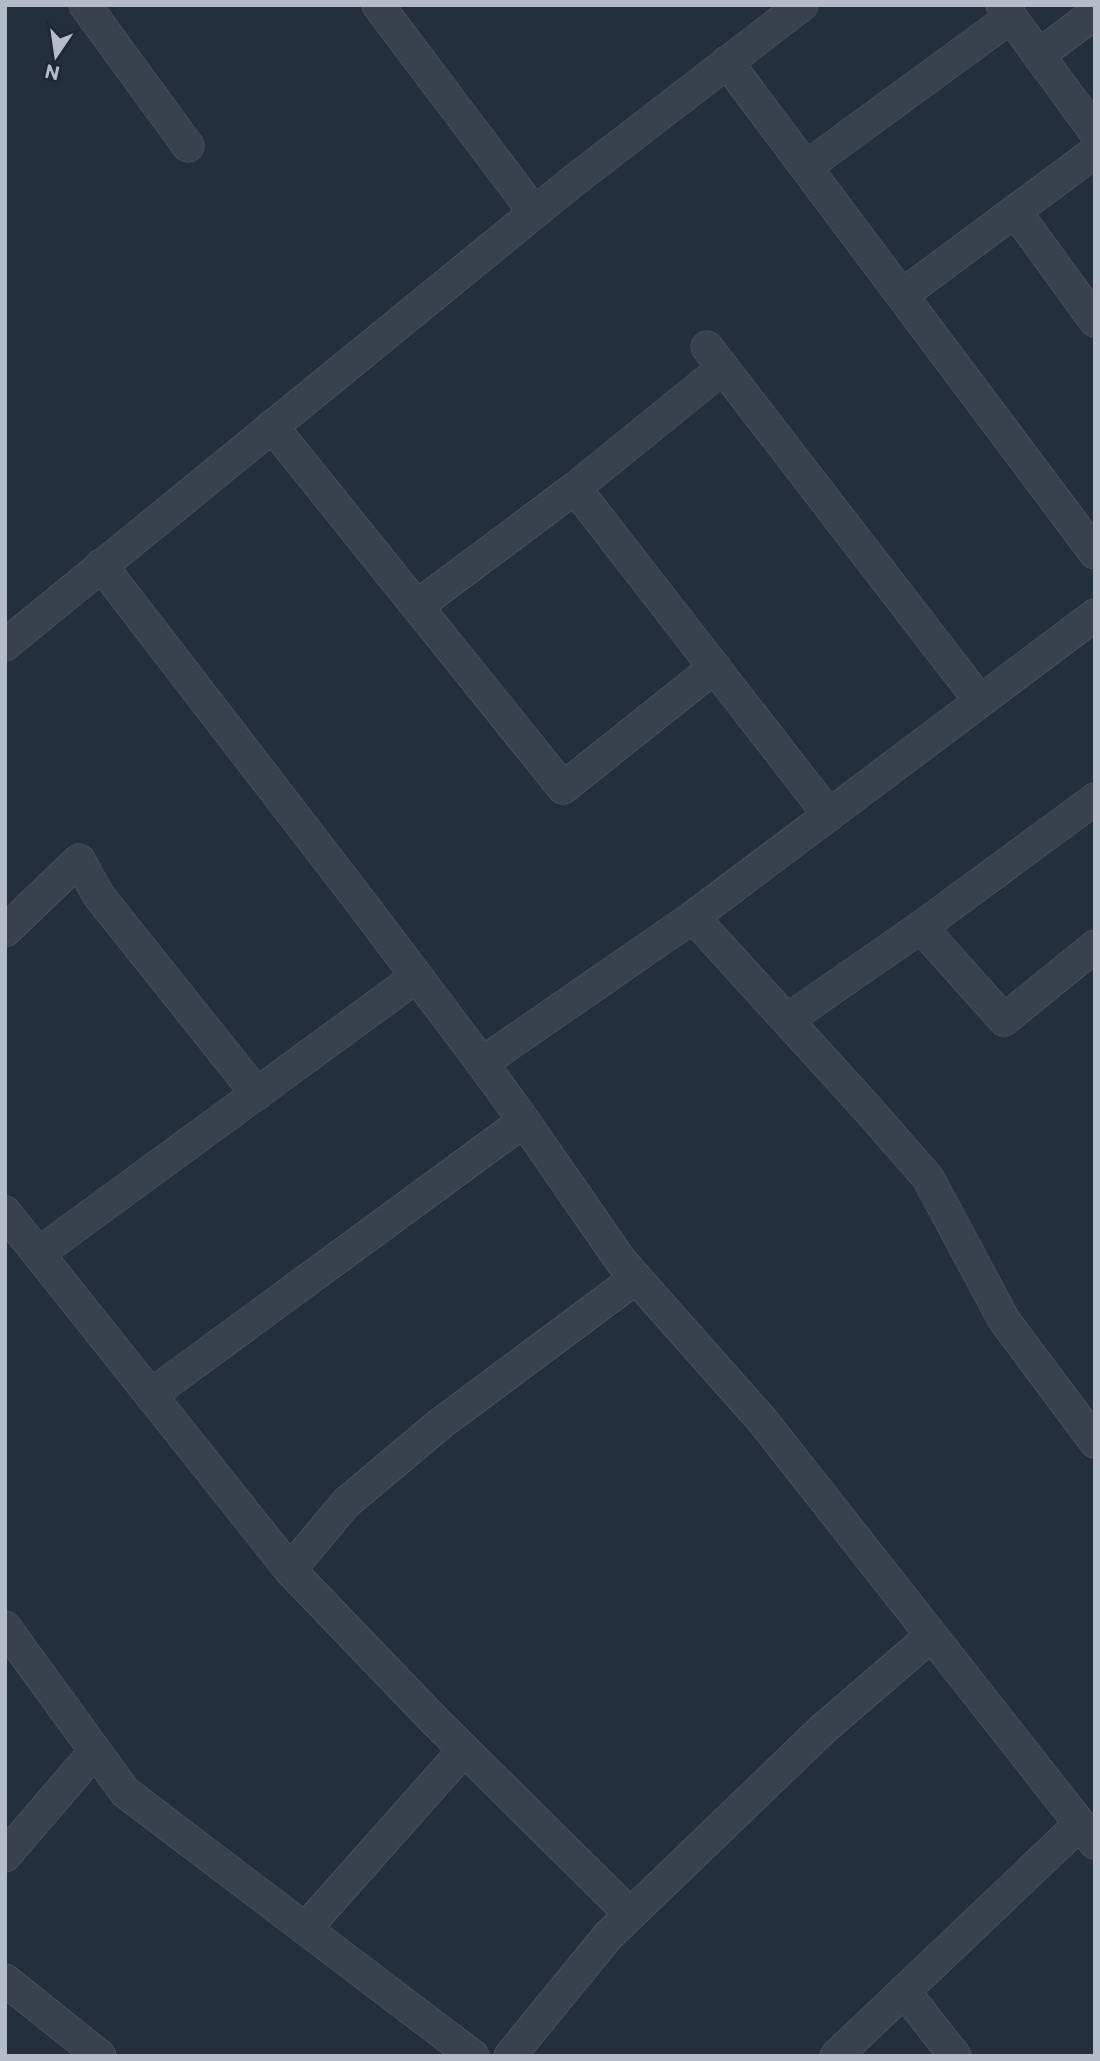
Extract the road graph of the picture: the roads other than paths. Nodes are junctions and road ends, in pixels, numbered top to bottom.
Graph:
1 (85, 5) edge
2 (802, 5) edge
3 (381, 6) edge
4 (1007, 11) edge
5 (1095, 13) edge
6 (1039, 55) junction
7 (727, 62) junction
8 (1095, 132) edge
9 (188, 146) dead end
10 (1095, 152) edge
11 (806, 167) junction
12 (1015, 211) junction
13 (534, 212) junction
14 (902, 295) junction
15 (1095, 321) edge
16 (272, 426) junction
17 (575, 488) junction
18 (1095, 553) edge
19 (101, 565) junction
20 (417, 606) junction
21 (1095, 615) edge
22 (5, 645) edge
23 (715, 667) junction
24 (980, 701) junction
25 (1095, 799) edge
26 (829, 815) junction
27 (693, 917) junction
28 (921, 927) junction
29 (5, 931) edge
30 (1095, 946) edge
31 (416, 976) junction
32 (787, 1020) junction
33 (481, 1063) junction
34 (257, 1094) junction
35 (524, 1121) junction
36 (5, 1212) edge
37 (39, 1253) junction
38 (636, 1278) junction
39 (152, 1395) junction
40 (1095, 1441) edge
41 (290, 1570) junction
42 (5, 1627) edge
43 (931, 1636) junction
44 (464, 1749) junction
45 (95, 1751) junction
46 (1087, 1833) edge
47 (5, 1856) edge
48 (630, 1914) junction
49 (306, 1928) junction
50 (5, 1980) edge
51 (904, 1991) junction
52 (100, 2056) edge
53 (473, 2056) edge
54 (510, 2056) edge
55 (836, 2056) edge
56 (955, 2056) edge

1 - 9 street
2 - 7 street
3 - 13 street
4 - 6 street
4 - 11 street
5 - 6 street
6 - 8 street
7 - 11 street
7 - 13 street
10 - 12 street
11 - 14 street
12 - 14 street
12 - 15 street
13 - 16 street
14 - 18 street
16 - 19 street
16 - 20 street
17 - 20 street
17 - 23 street
17 - 24 street
19 - 22 street
19 - 31 street
20 - 23 street
21 - 24 street
23 - 26 street
24 - 26 street
25 - 28 street
26 - 27 street
27 - 32 street
27 - 33 street
28 - 30 street
28 - 32 street
29 - 34 street
31 - 33 street
31 - 34 street
32 - 40 street
33 - 35 street
34 - 37 street
35 - 38 street
35 - 39 street
36 - 37 street
37 - 39 street
38 - 41 street
38 - 43 street
39 - 41 street
41 - 44 street
42 - 45 street
43 - 46 street
43 - 48 street
44 - 48 street
44 - 49 street
45 - 47 street
45 - 49 street
46 - 51 street
48 - 54 street
49 - 53 street
50 - 52 street
51 - 55 street
51 - 56 street

